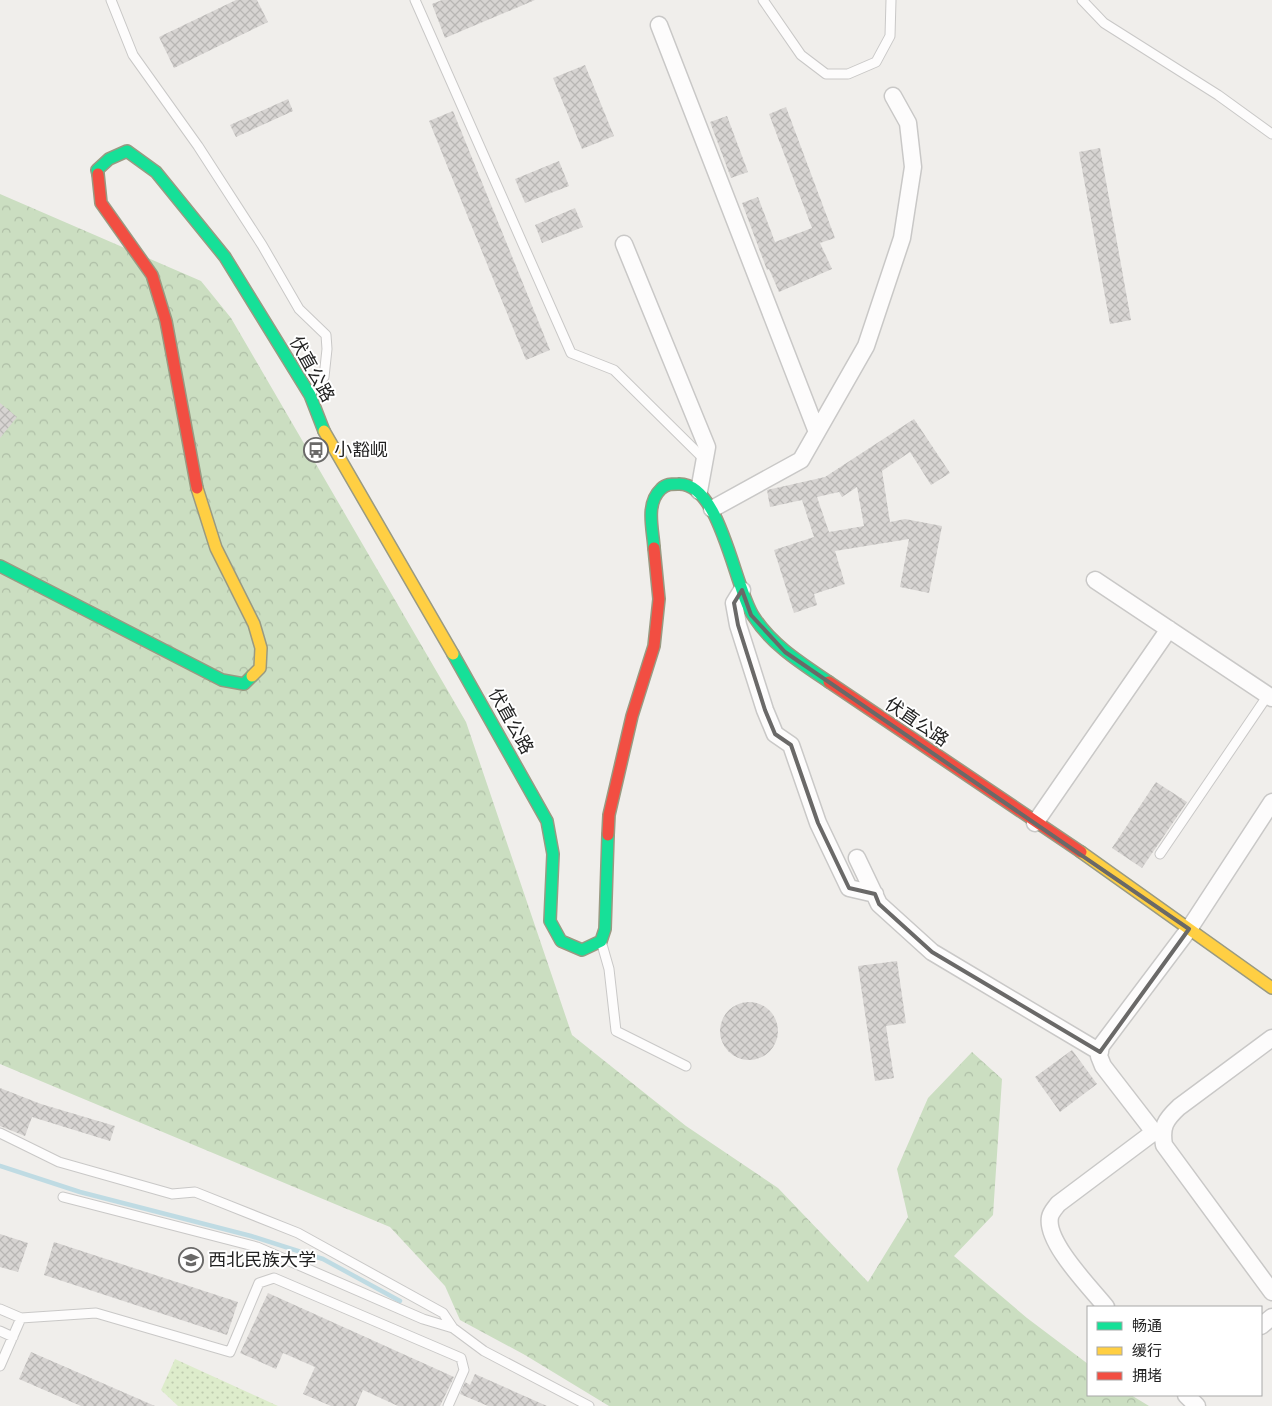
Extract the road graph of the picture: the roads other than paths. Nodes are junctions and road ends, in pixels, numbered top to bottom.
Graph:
1 (111, 0) edge
2 (415, 0) edge
3 (763, 0) edge
4 (891, 0) edge
5 (1082, 0) edge
6 (659, 25) dead end
7 (893, 96) dead end
8 (1272, 134) edge
9 (624, 244) dead end
10 (310, 395) junction
11 (817, 432) junction
12 (705, 460) junction
13 (699, 491) junction
14 (712, 509) junction
15 (0, 566) edge
16 (1095, 580) dead end
17 (742, 590) junction
18 (1169, 630) junction
19 (1270, 696) edge
20 (1272, 802) edge
21 (1035, 823) junction
22 (1160, 854) dead end
23 (857, 858) dead end
24 (875, 894) junction
25 (1188, 928) junction
26 (601, 941) junction
27 (1272, 988) edge
28 (1272, 1038) edge
29 (1100, 1052) junction
30 (686, 1066) dead end
31 (1158, 1132) junction
32 (0, 1133) edge
33 (63, 1197) dead end
34 (1272, 1292) edge
35 (1105, 1306) edge
36 (0, 1309) edge
37 (1272, 1317) edge
38 (20, 1318) junction
39 (1262, 1325) edge
40 (453, 1328) junction
41 (0, 1332) edge
42 (13, 1337) junction
43 (0, 1366) edge
44 (1187, 1396) edge
45 (448, 1406) edge
46 (589, 1406) edge
47 (1197, 1406) edge

1 - 10 lane
2 - 12 lane
3 - 4 lane
5 - 8 lane
6 - 11 street
7 - 11 street
9 - 12 street
10 - 15 main road, 伏直公路
10 - 26 main road, 伏直公路
11 - 14 street
12 - 13 street
13 - 14 main road, 伏直公路
13 - 26 main road
14 - 17 main road, 伏直公路
16 - 18 street
17 - 21 main road, 伏直公路
17 - 24 street
18 - 19 street
18 - 21 street
19 - 22 lane
20 - 25 street
21 - 25 main road, 伏直公路
23 - 24 street
24 - 29 street
25 - 27 main road, 伏直公路
25 - 29 street
26 - 30 lane
28 - 31 street
29 - 31 street
31 - 34 street
31 - 35 street
32 - 40 lane
33 - 40 lane
36 - 38 lane
37 - 39 street
38 - 42 lane
38 - 45 lane
40 - 46 lane
41 - 42 lane
42 - 43 lane
44 - 47 street

